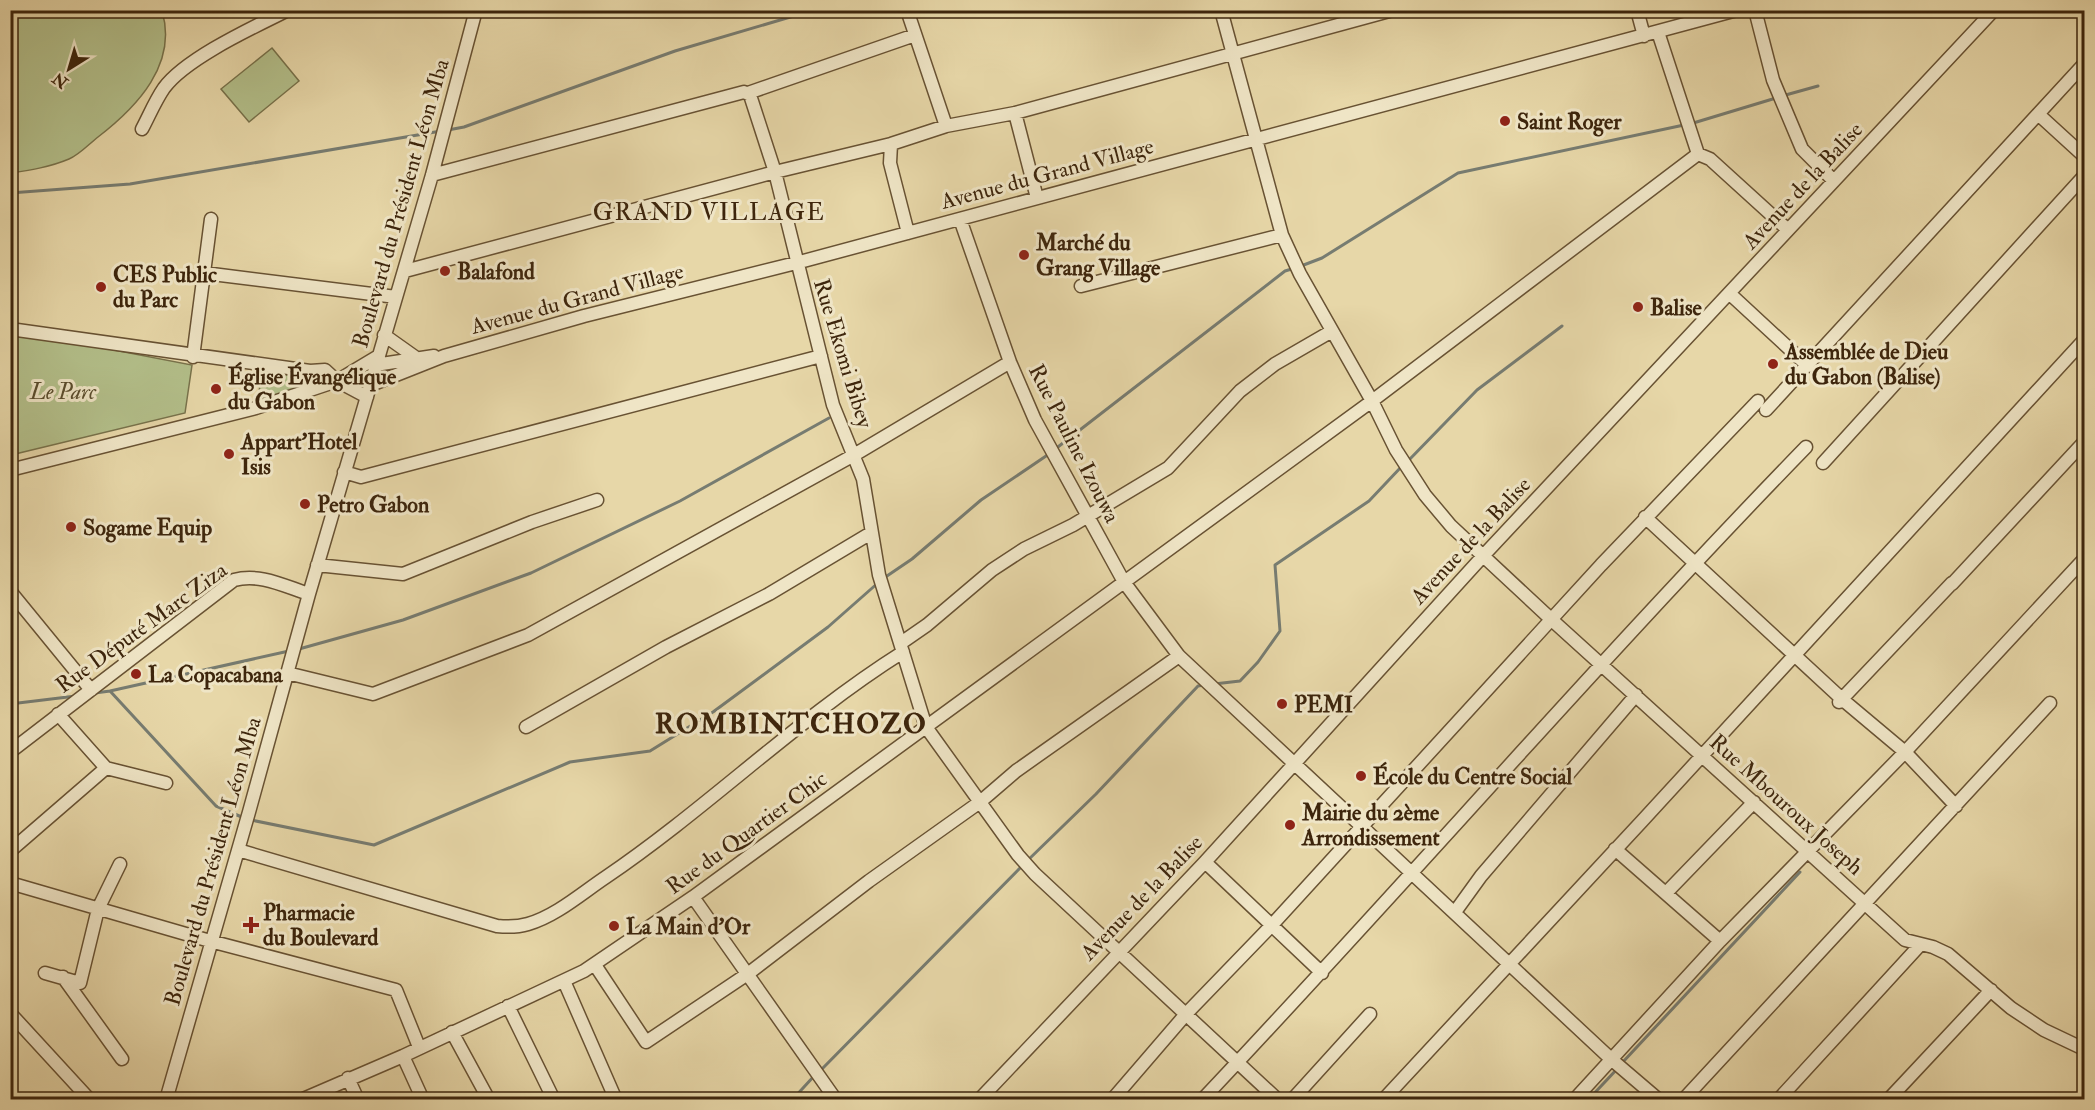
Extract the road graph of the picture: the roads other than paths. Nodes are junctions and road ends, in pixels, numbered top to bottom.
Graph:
1 (288, 10) edge
2 (476, 10) edge
3 (907, 10) edge
4 (1221, 10) edge
5 (1393, 10) edge
6 (1637, 10) edge
7 (1737, 10) edge
8 (1755, 10) edge
9 (1994, 10) edge
10 (1658, 32) junction
11 (915, 35) junction
12 (1644, 36) junction
13 (1234, 54) junction
14 (2085, 64) edge
15 (748, 93) junction
16 (1015, 112) junction
17 (2038, 114) junction
18 (946, 126) junction
19 (142, 129) dead end
20 (1256, 138) junction
21 (891, 144) junction
22 (1698, 154) junction
23 (2085, 156) edge
24 (775, 172) junction
25 (432, 176) junction
26 (2085, 176) edge
27 (1834, 181) junction
28 (1037, 198) junction
29 (211, 219) dead end
30 (960, 219) junction
31 (1788, 230) junction
32 (908, 232) junction
33 (1282, 235) junction
34 (796, 263) junction
35 (405, 271) junction
36 (204, 273) junction
37 (1081, 286) dead end
38 (1729, 293) junction
39 (396, 297) junction
40 (10, 329) edge
41 (1332, 331) junction
42 (384, 335) junction
43 (2085, 340) edge
44 (444, 356) junction
45 (821, 356) junction
46 (193, 357) junction
47 (415, 357) junction
48 (376, 361) junction
49 (1010, 362) junction
50 (1808, 366) junction
51 (337, 381) junction
52 (369, 391) junction
53 (1372, 401) junction
54 (2085, 442) edge
55 (1806, 447) dead end
56 (854, 454) junction
57 (1823, 463) dead end
58 (10, 470) edge
59 (345, 472) junction
60 (597, 500) dead end
61 (1088, 515) junction
62 (1645, 517) junction
63 (871, 533) junction
64 (1482, 556) junction
65 (2085, 560) edge
66 (1693, 563) junction
67 (317, 565) junction
68 (1124, 582) junction
69 (10, 591) edge
70 (309, 594) junction
71 (1552, 621) junction
72 (902, 648) junction
73 (1179, 656) junction
74 (1796, 657) junction
75 (1600, 663) junction
76 (287, 673) junction
77 (89, 691) junction
78 (1636, 695) junction
79 (1841, 701) junction
80 (2050, 703) dead end
81 (58, 714) junction
82 (526, 727) dead end
83 (926, 727) junction
84 (10, 752) edge
85 (1905, 752) junction
86 (1702, 754) junction
87 (1294, 764) junction
88 (106, 768) junction
89 (166, 783) dead end
90 (980, 802) junction
91 (1754, 802) junction
92 (1956, 806) junction
93 (1362, 826) junction
94 (1615, 849) junction
95 (238, 850) junction
96 (1808, 850) junction
97 (10, 851) edge
98 (1205, 862) junction
99 (120, 864) dead end
100 (1413, 874) junction
101 (10, 883) edge
102 (1666, 894) junction
103 (693, 897) junction
104 (1865, 904) junction
105 (98, 909) junction
106 (1455, 912) junction
107 (1272, 925) junction
108 (210, 941) junction
109 (1720, 941) junction
110 (1920, 945) junction
111 (1118, 951) junction
112 (1511, 963) junction
113 (595, 964) junction
114 (45, 973) dead end
115 (749, 973) junction
116 (1322, 973) junction
117 (63, 977) junction
118 (564, 981) junction
119 (1991, 990) junction
120 (508, 1006) junction
121 (1186, 1014) junction
122 (1370, 1014) dead end
123 (12, 1017) edge
124 (452, 1032) junction
125 (419, 1047) junction
126 (2085, 1049) edge
127 (403, 1056) junction
128 (122, 1059) dead end
129 (1238, 1061) junction
130 (1618, 1064) junction
131 (348, 1078) junction
132 (90, 1100) edge
133 (166, 1100) edge
134 (300, 1100) edge
135 (358, 1100) edge
136 (423, 1100) edge
137 (489, 1100) edge
138 (554, 1100) edge
139 (616, 1100) edge
140 (836, 1100) edge
141 (979, 1100) edge
142 (1112, 1100) edge
143 (1202, 1100) edge
144 (1278, 1100) edge
145 (1292, 1100) edge
146 (1383, 1100) edge
147 (1574, 1100) edge
148 (1659, 1100) edge
149 (1683, 1100) edge
150 (1778, 1100) edge
151 (1888, 1100) edge

1 - 19 street
2 - 25 street, Boulevard du Président Léon Mba
3 - 11 street
4 - 13 street, Rue Mbouroux Joseph
5 - 13 street
6 - 12 street
7 - 10 street, Avenue du Grand Village
8 - 27 street
9 - 27 street, Avenue de la Balise
10 - 12 street, Avenue du Grand Village
10 - 22 street
11 - 15 street
11 - 18 street
12 - 20 street, Avenue du Grand Village
13 - 16 street
13 - 20 street, Rue Mbouroux Joseph
14 - 17 street
15 - 24 street, Rue Ekomi Bibey
15 - 25 street
16 - 18 street
16 - 28 street
17 - 23 street
17 - 50 street
18 - 21 street
20 - 28 street, Avenue du Grand Village
20 - 33 street, Rue Mbouroux Joseph
21 - 24 street
21 - 32 street
22 - 31 street
22 - 53 street, Rue du Quartier Chic
24 - 34 street, Rue Ekomi Bibey
24 - 35 street
25 - 35 street, Boulevard du Président Léon Mba
26 - 57 street
27 - 31 street, Avenue de la Balise
28 - 30 street, Avenue du Grand Village
29 - 36 street
30 - 32 street, Avenue du Grand Village
30 - 49 street, Rue Pauline Izouwa
31 - 38 street, Avenue de la Balise
32 - 34 street, Avenue du Grand Village
33 - 37 street
33 - 41 street, Rue Mbouroux Joseph
34 - 44 street, Avenue du Grand Village
34 - 45 street, Rue Ekomi Bibey
35 - 39 street, Boulevard du Président Léon Mba
36 - 39 street
36 - 46 street
38 - 50 street
38 - 64 street, Avenue de la Balise
39 - 42 street, Boulevard du Président Léon Mba
40 - 46 street
41 - 53 street, Rue Mbouroux Joseph
41 - 61 street
42 - 47 street
42 - 48 street, Boulevard du Président Léon Mba
43 - 74 street
44 - 47 street
44 - 52 street, Avenue du Grand Village
45 - 56 street, Rue Ekomi Bibey
45 - 59 street
46 - 51 street
47 - 48 street
48 - 51 street
48 - 52 street, Boulevard du Président Léon Mba
49 - 56 street
49 - 61 street, Rue Pauline Izouwa
50 - 62 street
51 - 52 street
51 - 58 street
52 - 59 street, Boulevard du Président Léon Mba
53 - 64 street, Rue Mbouroux Joseph
53 - 68 street, Rue du Quartier Chic
54 - 79 street
55 - 66 street
56 - 63 street, Rue Ekomi Bibey
56 - 76 street
59 - 67 street, Boulevard du Président Léon Mba
60 - 67 street
61 - 68 street, Rue Pauline Izouwa
61 - 72 street
62 - 66 street
62 - 71 street
63 - 72 street, Rue Ekomi Bibey
63 - 82 street
64 - 71 street, Rue Mbouroux Joseph
64 - 87 street, Avenue de la Balise
65 - 85 street
66 - 74 street
66 - 75 street
67 - 70 street, Boulevard du Président Léon Mba
68 - 73 street, Rue Pauline Izouwa
68 - 83 street, Rue du Quartier Chic
69 - 77 street
70 - 76 street, Boulevard du Président Léon Mba
70 - 77 street, Rue Député Marc Ziza
71 - 75 street, Rue Mbouroux Joseph
71 - 93 street
72 - 83 street, Rue Ekomi Bibey
72 - 95 street
73 - 87 street, Rue Pauline Izouwa
73 - 90 street
74 - 79 street
74 - 86 street
75 - 78 street, Rue Mbouroux Joseph
75 - 100 street
76 - 95 street, Boulevard du Président Léon Mba
77 - 81 street, Rue Député Marc Ziza
78 - 86 street, Rue Mbouroux Joseph
78 - 106 street
79 - 85 street
80 - 92 street
81 - 84 street, Rue Député Marc Ziza
81 - 88 street
83 - 90 street, Rue Ekomi Bibey
83 - 103 street, Rue du Quartier Chic
85 - 92 street
85 - 96 street
86 - 91 street, Rue Mbouroux Joseph
86 - 94 street
87 - 93 street, Rue Pauline Izouwa
87 - 98 street, Avenue de la Balise
88 - 89 street
88 - 97 street
90 - 111 street, Rue Ekomi Bibey
90 - 115 street
91 - 96 street, Rue Mbouroux Joseph
91 - 102 street
92 - 104 street
93 - 100 street, Rue Pauline Izouwa
93 - 107 street
94 - 102 street
94 - 112 street
95 - 108 street, Boulevard du Président Léon Mba
96 - 104 street, Rue Mbouroux Joseph
96 - 109 street
98 - 107 street
98 - 111 street, Avenue de la Balise
99 - 105 street
100 - 106 street, Rue Pauline Izouwa
100 - 116 street
101 - 105 street
102 - 109 street
103 - 113 street, Rue du Quartier Chic
103 - 115 street
104 - 110 street, Rue Mbouroux Joseph
104 - 149 street
105 - 108 street
105 - 117 street
106 - 112 street, Rue Pauline Izouwa
107 - 116 street
107 - 121 street
108 - 125 street
108 - 133 street, Boulevard du Président Léon Mba
109 - 130 street
110 - 119 street, Rue Mbouroux Joseph
110 - 150 street
111 - 121 street, Rue Ekomi Bibey
111 - 141 street, Avenue de la Balise
112 - 130 street, Rue Pauline Izouwa
112 - 146 street
113 - 115 street
113 - 118 street, Rue du Quartier Chic
114 - 117 street
115 - 140 street
116 - 129 street
117 - 128 street
118 - 120 street, Rue du Quartier Chic
118 - 139 street
119 - 126 street, Rue Mbouroux Joseph
119 - 151 street
120 - 124 street, Rue du Quartier Chic
120 - 138 street
121 - 129 street, Rue Ekomi Bibey
121 - 142 street
122 - 145 street
123 - 132 street
124 - 125 street, Rue du Quartier Chic
124 - 137 street
125 - 127 street, Rue du Quartier Chic
127 - 131 street, Rue du Quartier Chic
127 - 136 street
129 - 143 street
129 - 144 street, Rue Ekomi Bibey
130 - 147 street
130 - 148 street, Rue Pauline Izouwa
131 - 134 street, Rue du Quartier Chic
131 - 135 street

